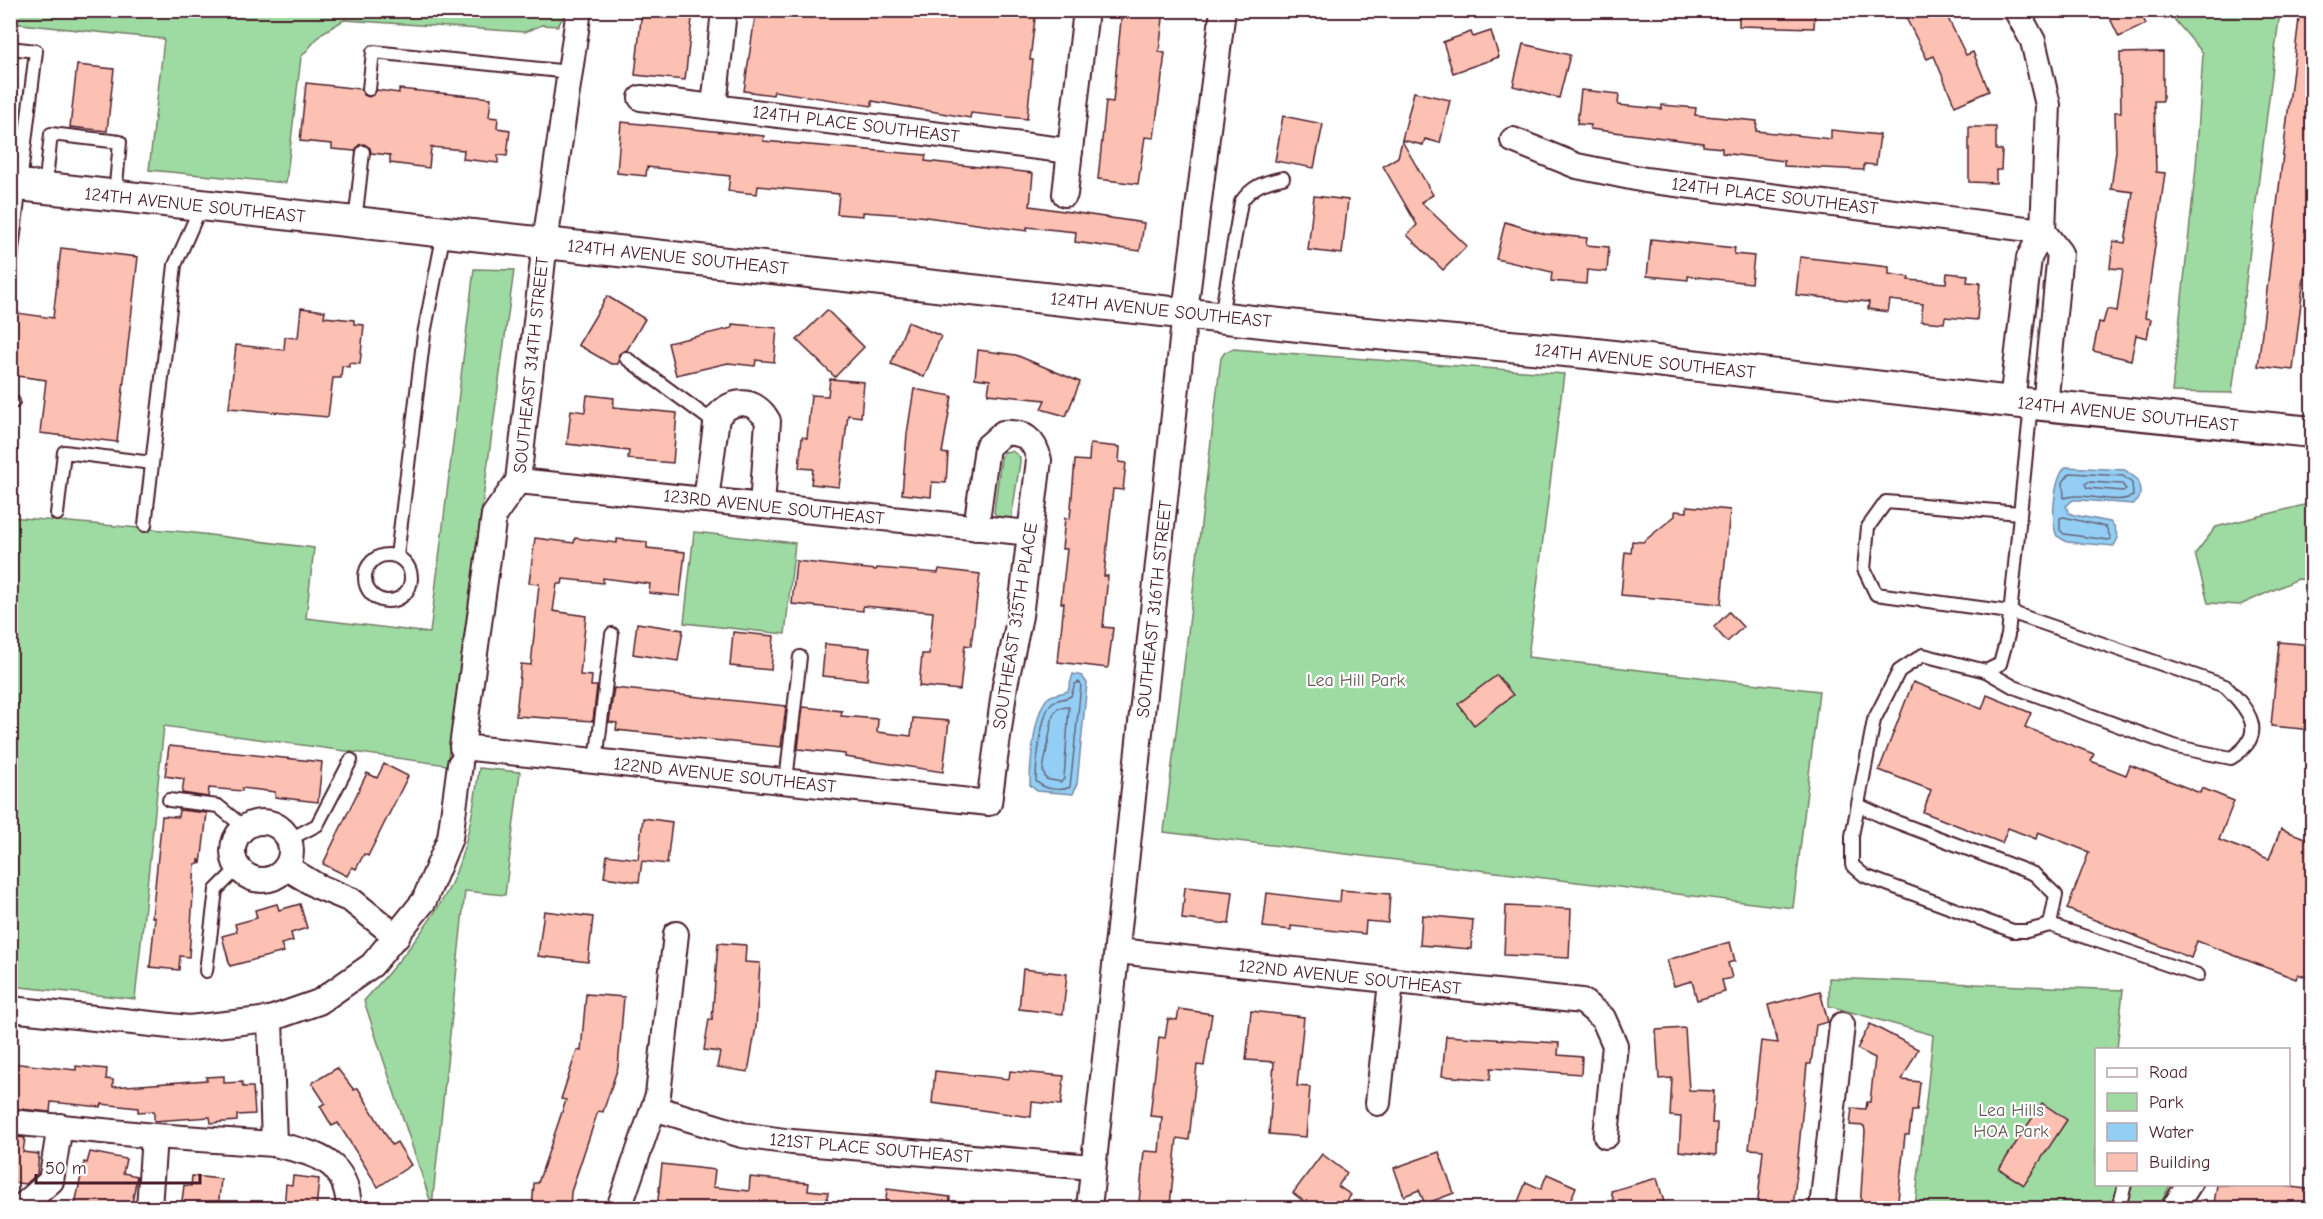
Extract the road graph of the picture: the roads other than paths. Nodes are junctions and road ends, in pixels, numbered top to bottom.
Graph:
1 (579, 10) edge
2 (724, 10) edge
3 (1086, 10) edge
4 (1223, 10) edge
5 (2016, 10) edge
6 (10, 48) edge
7 (570, 72) junction
8 (369, 89) dead end
9 (641, 98) dead end
10 (714, 107) junction
11 (1513, 140) dead end
12 (1070, 151) junction
13 (363, 152) dead end
14 (1283, 178) dead end
15 (25, 186) edge
16 (1065, 194) dead end
17 (114, 196) junction
18 (201, 205) junction
19 (356, 222) junction
20 (2043, 231) junction
21 (444, 232) junction
22 (544, 242) junction
23 (10, 267) edge
24 (1185, 312) junction
25 (1221, 316) junction
26 (626, 358) dead end
27 (2030, 404) junction
28 (716, 424) junction
29 (2313, 432) edge
30 (152, 463) junction
31 (518, 480) junction
32 (706, 500) junction
33 (762, 506) junction
34 (2020, 513) junction
35 (57, 514) dead end
36 (145, 525) dead end
37 (976, 528) junction
38 (1030, 533) junction
39 (397, 556) dead end
40 (2010, 612) junction
41 (612, 634) dead end
42 (800, 657) dead end
43 (1986, 672) junction
44 (461, 756) junction
45 (351, 760) dead end
46 (596, 762) junction
47 (786, 782) junction
48 (169, 800) dead end
49 (989, 803) joint
50 (1858, 805) junction
51 (245, 828) junction
52 (288, 840) junction
53 (286, 867) junction
54 (238, 868) junction
55 (2050, 925) junction
56 (676, 934) dead end
57 (397, 937) junction
58 (1118, 951) junction
59 (206, 970) dead end
60 (2199, 975) dead end
61 (1391, 982) junction
62 (10, 1009) edge
63 (270, 1019) junction
64 (1842, 1025) dead end
65 (1378, 1103) dead end
66 (654, 1108) junction
67 (10, 1122) edge
68 (60, 1126) junction
69 (154, 1136) junction
70 (1606, 1136) dead end
71 (274, 1144) junction
72 (1092, 1167) junction
73 (2125, 1186) edge
74 (2187, 1186) edge
75 (20, 1209) edge
76 (149, 1209) edge
77 (349, 1209) edge
78 (619, 1209) edge
79 (1089, 1209) edge
80 (1822, 1209) edge
81 (2119, 1209) edge
82 (2174, 1209) edge

1 - 7 street, SOUTHEAST 314TH STREET
2 - 10 street
3 - 12 street
4 - 24 street, SOUTHEAST 316TH STREET
5 - 20 street
6 - 15 lane
7 - 8 lane
7 - 22 street, SOUTHEAST 314TH STREET
9 - 10 street, 124TH PLACE SOUTHEAST
10 - 12 street, 124TH PLACE SOUTHEAST
11 - 20 street, 124TH PLACE SOUTHEAST
12 - 16 street
13 - 19 lane
14 - 25 lane
15 - 17 street, 124TH AVENUE SOUTHEAST
15 - 17 lane
15 - 23 lane
17 - 18 street, 124TH AVENUE SOUTHEAST
18 - 19 street, 124TH AVENUE SOUTHEAST
18 - 30 lane
19 - 21 street, 124TH AVENUE SOUTHEAST
20 - 27 street
20 - 27 street
21 - 22 street, 124TH AVENUE SOUTHEAST
21 - 39 lane
22 - 24 street, 124TH AVENUE SOUTHEAST
22 - 31 street, SOUTHEAST 314TH STREET
24 - 25 street, 124TH AVENUE SOUTHEAST
24 - 58 street, SOUTHEAST 316TH STREET
25 - 27 street, 124TH AVENUE SOUTHEAST
26 - 28 lane
27 - 29 street, 124TH AVENUE SOUTHEAST
27 - 34 lane
28 - 32 street
28 - 33 street
30 - 35 lane
30 - 36 lane
31 - 32 street, 123RD AVENUE SOUTHEAST
31 - 44 street, SOUTHEAST 314TH STREET
32 - 33 street, 123RD AVENUE SOUTHEAST
33 - 37 street, 123RD AVENUE SOUTHEAST
34 - 40 lane
34 - 40 lane
37 - 38 street, 123RD AVENUE SOUTHEAST
37 - 38 street, SOUTHEAST 315TH PLACE
38 - 49 street, SOUTHEAST 315TH PLACE
40 - 43 lane
40 - 43 lane
41 - 46 lane
42 - 47 lane
43 - 50 lane
44 - 46 street, 122ND AVENUE SOUTHEAST
44 - 57 street, SOUTHEAST 314TH STREET
45 - 52 lane
46 - 47 street, 122ND AVENUE SOUTHEAST
47 - 49 street, 122ND AVENUE SOUTHEAST
48 - 51 lane
50 - 55 lane
50 - 55 lane
51 - 52 street
51 - 54 street
52 - 53 street
53 - 54 street
53 - 57 street
54 - 59 lane
55 - 60 lane
56 - 66 street
57 - 63 street
58 - 61 street, 122ND AVENUE SOUTHEAST
58 - 72 street, SOUTHEAST 316TH STREET
61 - 65 street
61 - 70 street, 122ND AVENUE SOUTHEAST
62 - 63 street
63 - 71 street
64 - 80 street
66 - 72 street, 121ST PLACE SOUTHEAST
66 - 78 street
67 - 68 street
68 - 69 street
68 - 75 street
69 - 71 street
69 - 76 street
71 - 77 street
72 - 79 street, SOUTHEAST 316TH STREET
73 - 81 lane
74 - 82 street

